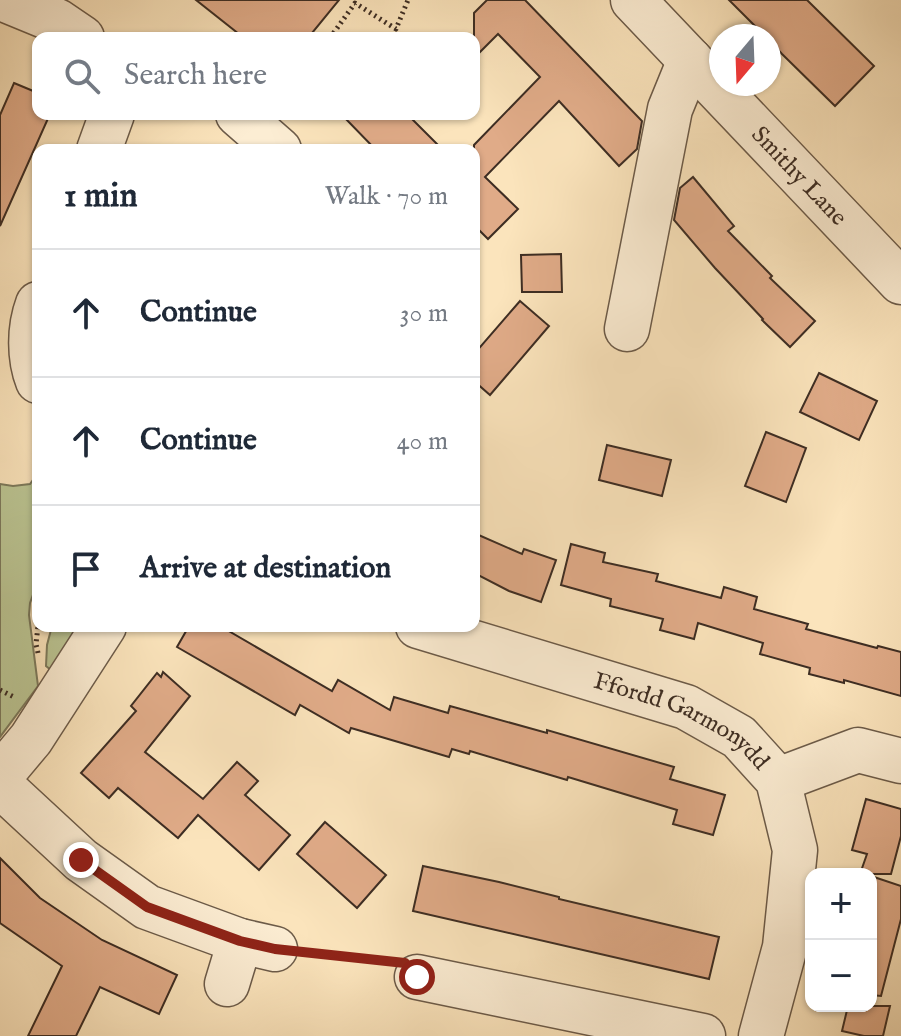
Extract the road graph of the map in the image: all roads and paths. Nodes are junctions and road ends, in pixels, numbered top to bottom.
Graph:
1 (6, 0) edge
2 (408, 0) edge
3 (633, 0) edge
4 (73, 32) edge
5 (334, 32) edge
6 (690, 60) junction
7 (110, 120) edge
8 (245, 120) edge
9 (101, 144) edge
10 (272, 144) edge
11 (901, 282) edge
12 (32, 319) edge
13 (627, 329) dead end
14 (32, 350) edge
15 (100, 632) edge
16 (438, 632) edge
17 (901, 761) edge
18 (0, 776) edge
19 (778, 780) junction
20 (0, 785) edge
21 (258, 945) junction
22 (227, 984) dead end
23 (440, 994) joint
24 (703, 1036) edge
25 (761, 1036) edge

1 - 4 street
2 - 5 path
3 - 6 street, Smithy Lane
6 - 11 street, Smithy Lane
6 - 13 street
7 - 9 street
8 - 10 street
12 - 14 street
15 - 18 street
16 - 19 street, Ffordd Garmonydd
17 - 19 street
19 - 25 street, Ffordd Garmonydd
20 - 21 street
21 - 22 street
21 - 23 path
23 - 24 street

